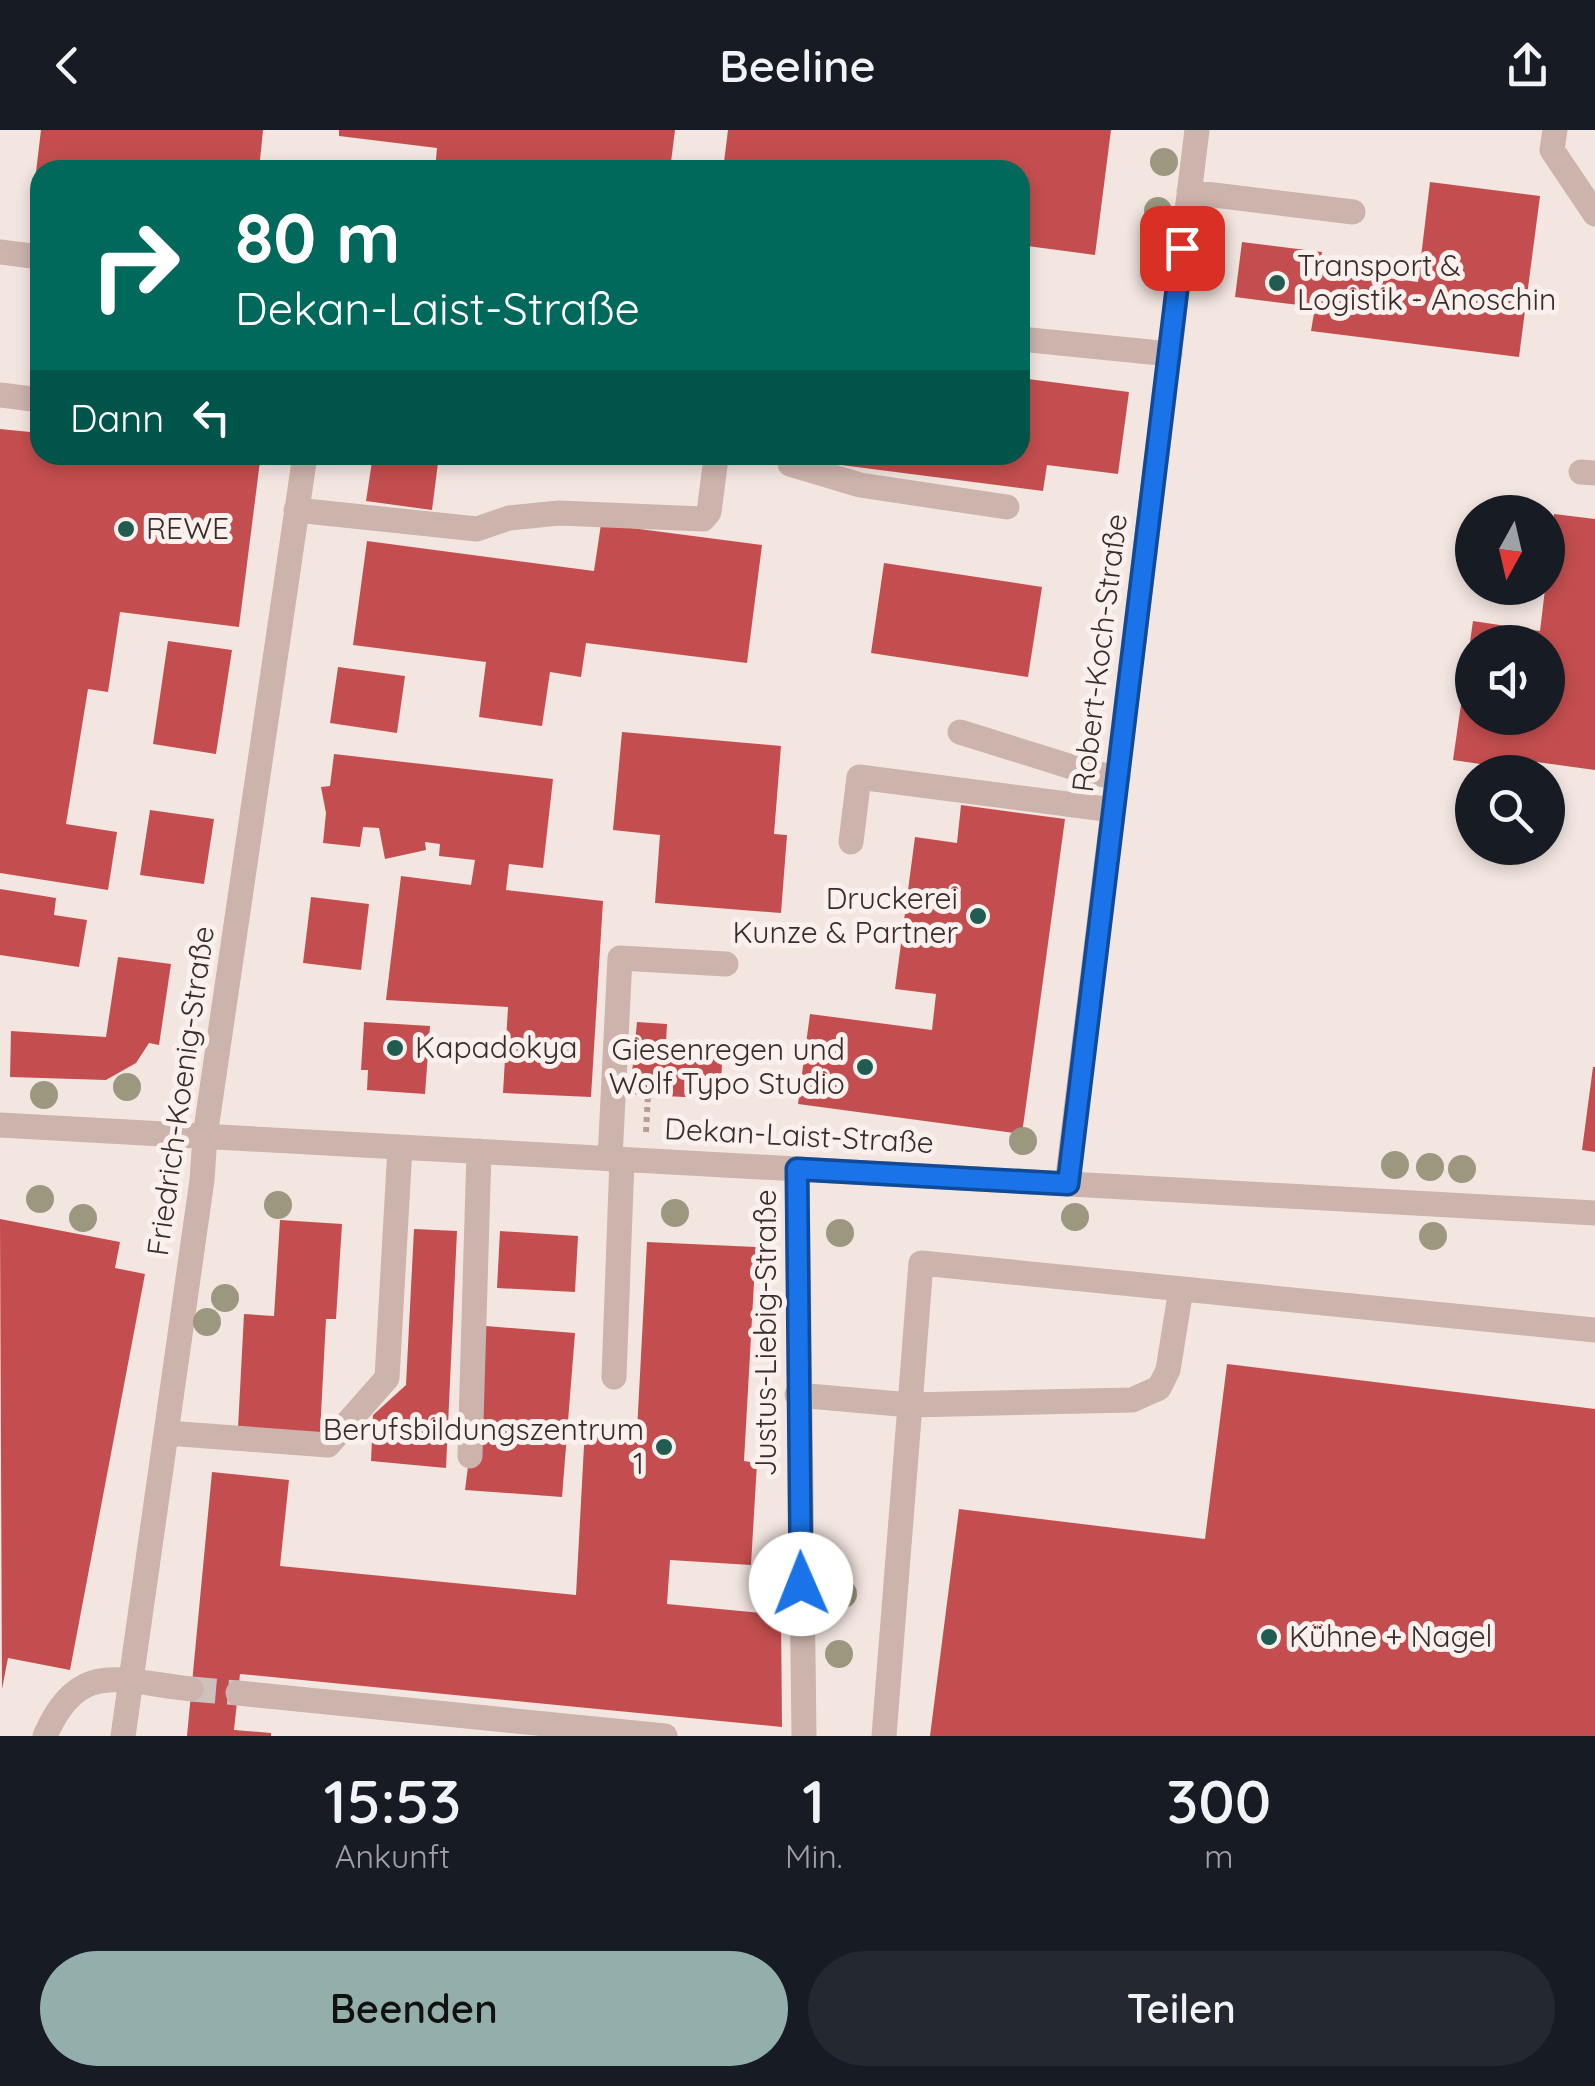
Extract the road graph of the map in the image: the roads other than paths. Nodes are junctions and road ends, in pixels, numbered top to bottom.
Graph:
1 (1197, 130) edge
2 (1554, 130) edge
3 (1189, 192) junction
4 (1353, 212) dead end
5 (1595, 214) edge
6 (0, 252) edge
7 (30, 256) edge
8 (1030, 340) edge
9 (1170, 354) junction
10 (0, 395) edge
11 (30, 399) edge
12 (303, 465) edge
13 (715, 465) edge
14 (793, 465) edge
15 (1007, 507) dead end
16 (296, 510) junction
17 (960, 732) dead end
18 (1118, 776) junction
19 (1113, 810) junction
20 (851, 842) dead end
21 (726, 964) dead end
22 (0, 1125) edge
23 (206, 1136) junction
24 (400, 1147) junction
25 (479, 1151) junction
26 (616, 1159) junction
27 (797, 1169) junction
28 (1068, 1184) junction
29 (1595, 1213) edge
30 (1182, 1289) junction
31 (1595, 1330) edge
32 (614, 1377) dead end
33 (797, 1395) junction
34 (910, 1405) junction
35 (167, 1433) junction
36 (470, 1456) dead end
37 (130, 1683) junction
38 (192, 1688) tunnel mouth
39 (238, 1692) tunnel mouth
40 (612, 1733) edge
41 (45, 1736) edge
42 (123, 1736) edge
43 (665, 1736) edge
44 (804, 1736) edge
45 (884, 1736) edge

1 - 3 street, Robert-Koch-Straße
2 - 5 street
3 - 4 street
3 - 9 street, Robert-Koch-Straße
6 - 7 street
8 - 9 street
9 - 18 street, Robert-Koch-Straße
10 - 11 street
12 - 16 street, Friedrich-Koenig-Straße
13 - 16 street
14 - 15 street
16 - 23 street, Friedrich-Koenig-Straße
17 - 18 street
18 - 19 street, Robert-Koch-Straße
19 - 20 street
19 - 28 street, Robert-Koch-Straße
21 - 26 street
22 - 23 street, Dekan-Laist-Straße
23 - 24 street, Dekan-Laist-Straße
23 - 35 street, Friedrich-Koenig-Straße
24 - 25 street, Dekan-Laist-Straße
24 - 35 street
25 - 26 street, Dekan-Laist-Straße
25 - 36 street
26 - 27 street, Dekan-Laist-Straße
26 - 32 street
27 - 28 street, Dekan-Laist-Straße
27 - 33 street, Justus-Liebig-Straße
28 - 29 street, Dekan-Laist-Straße
30 - 31 street
30 - 34 street
30 - 34 street
33 - 34 street
33 - 44 street, Justus-Liebig-Straße
34 - 45 street
35 - 37 street, Friedrich-Koenig-Straße
37 - 38 street
37 - 41 street
37 - 42 street, Friedrich-Koenig-Straße
39 - 40 street
40 - 43 street

